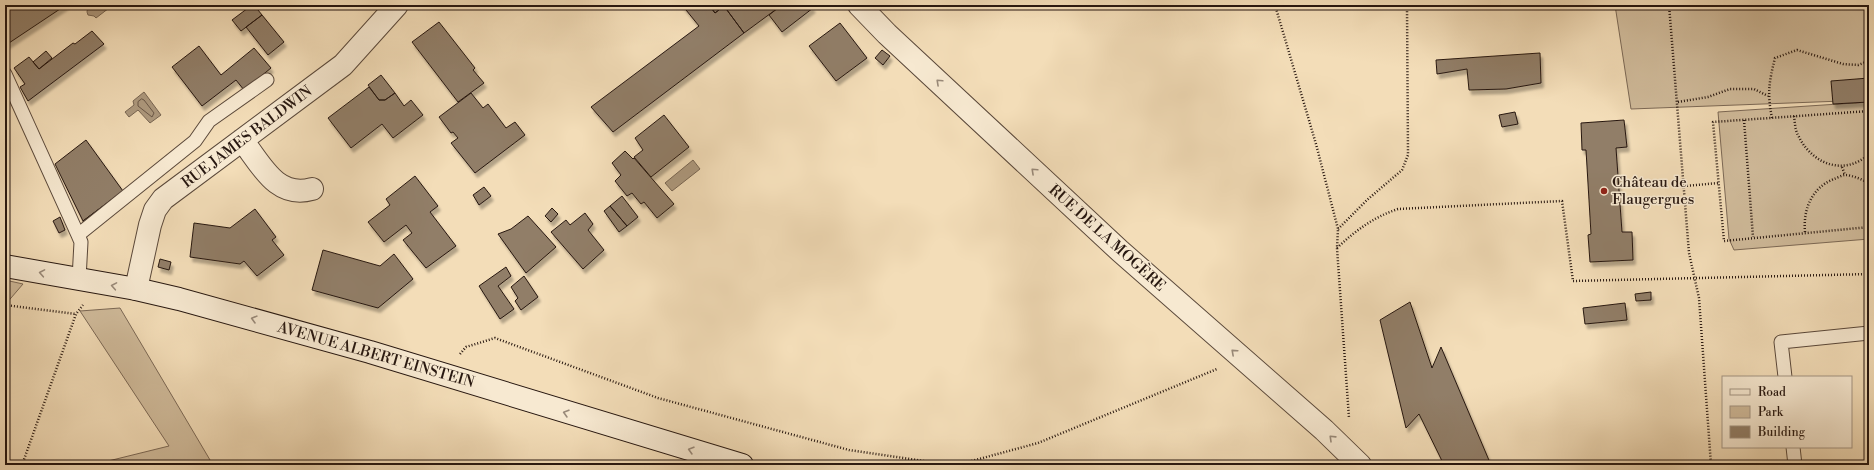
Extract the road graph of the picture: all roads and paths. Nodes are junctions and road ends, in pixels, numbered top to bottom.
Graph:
1 (396, 5) edge
2 (859, 5) edge
3 (1275, 5) edge
4 (1407, 5) edge
5 (1669, 5) edge
6 (1869, 61) edge
7 (5, 74) edge
8 (267, 80) dead end
9 (1768, 96) junction
10 (1678, 102) junction
11 (1869, 111) edge
12 (1794, 116) junction
13 (1772, 118) junction
14 (1744, 120) junction
15 (242, 140) junction
16 (1869, 154) edge
17 (1842, 166) junction
18 (1845, 175) junction
19 (1719, 183) junction
20 (1869, 183) edge
21 (1684, 186) junction
22 (312, 189) dead end
23 (1869, 227) edge
24 (1338, 229) junction
25 (1805, 232) junction
26 (78, 235) junction
27 (1753, 237) junction
28 (1337, 248) junction
29 (5, 266) edge
30 (1869, 274) edge
31 (1695, 278) junction
32 (78, 279) junction
33 (136, 289) junction
34 (5, 304) edge
35 (1869, 333) edge
36 (1242, 359) junction
37 (443, 374) junction
38 (1785, 376) edge
39 (1792, 448) edge
40 (1356, 461) edge
41 (22, 465) edge
42 (742, 465) edge
43 (951, 465) edge
44 (957, 465) edge
45 (1711, 465) edge
46 (1794, 465) edge

1 - 15 street, RUE JAMES BALDWIN
36 -> 2 street, RUE DE LA MOGÈRE
3 - 24 path
4 - 24 path
5 - 10 path
6 - 9 path
7 - 26 lane
8 - 26 lane
9 - 10 path
9 - 13 path
10 - 21 path
11 - 12 path
12 - 13 path
12 - 17 path
13 - 14 path
14 - 19 path
14 - 27 path
15 - 22 street
15 - 33 street, RUE JAMES BALDWIN
16 - 17 path
17 - 18 path
18 - 20 path
18 - 25 path
19 - 21 path
19 - 27 path
21 - 31 path
23 - 25 path
24 - 28 path
25 - 27 path
26 - 32 lane
28 - 31 path
28 - 40 path
32 -> 29 street, AVENUE ALBERT EINSTEIN
30 - 31 path
31 - 45 path
33 -> 32 street, AVENUE ALBERT EINSTEIN
37 -> 33 street, AVENUE ALBERT EINSTEIN
34 - 41 path
35 - 38 lane
40 -> 36 street, RUE DE LA MOGÈRE
36 - 44 path
42 -> 37 street, AVENUE ALBERT EINSTEIN
37 - 43 path
39 - 46 lane

